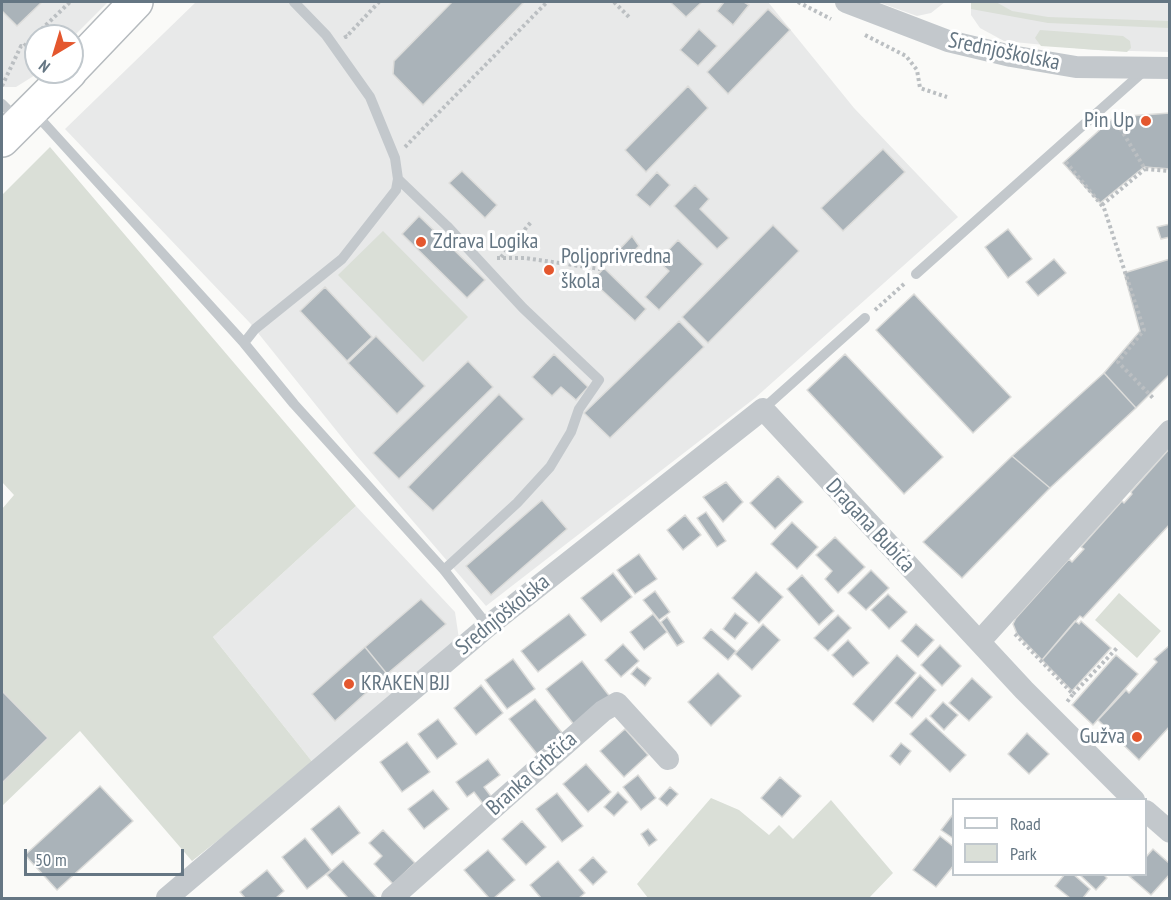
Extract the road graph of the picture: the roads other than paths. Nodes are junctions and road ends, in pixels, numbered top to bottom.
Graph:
1 (136, 2) edge
2 (294, 2) edge
3 (846, 2) edge
4 (84, 57) edge
5 (1158, 68) edge
6 (56, 84) edge
7 (14, 119) edge
8 (398, 179) junction
9 (916, 274) road end
10 (866, 318) road end
11 (244, 343) junction
12 (763, 409) junction
13 (1170, 431) edge
14 (444, 570) junction
15 (488, 626) junction
16 (980, 641) junction
17 (668, 759) dead end
18 (1132, 798) edge
19 (1147, 812) edge
20 (1170, 832) edge
21 (167, 898) edge
22 (392, 898) edge

1 - 4 main road
2 - 8 lane
3 - 5 street, Srednjoškolska
5 - 9 lane
6 - 7 main road
7 - 11 lane
8 - 11 lane
8 - 14 lane
10 - 12 lane
11 - 14 lane
12 - 15 street, Srednjoškolska
12 - 16 street, Dragana Bubića
13 - 16 street
14 - 15 lane
15 - 21 street, Srednjoškolska
16 - 18 street, Dragana Bubića
17 - 22 street, Branka Grbčića
19 - 20 street

